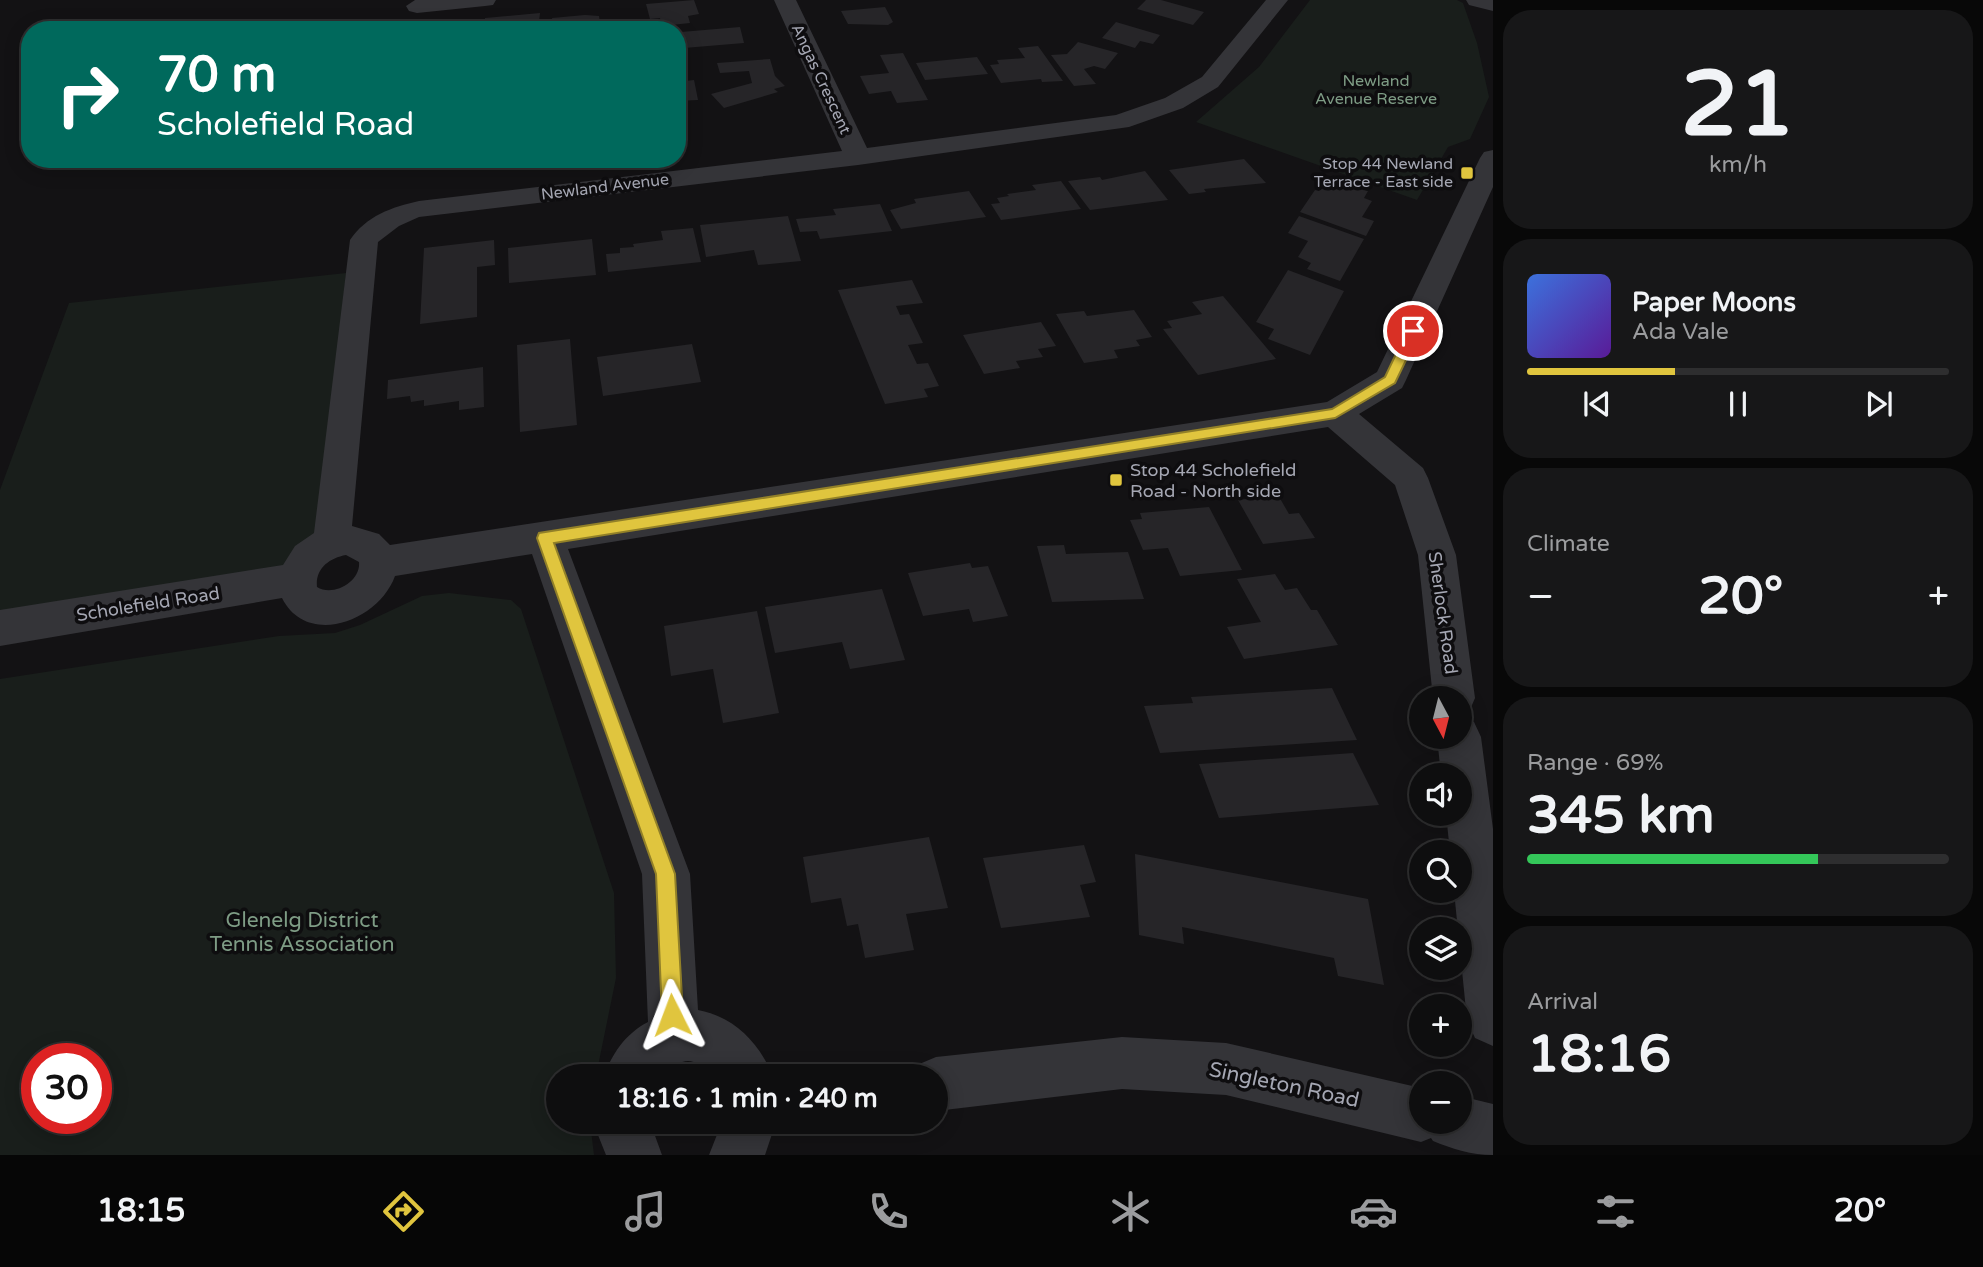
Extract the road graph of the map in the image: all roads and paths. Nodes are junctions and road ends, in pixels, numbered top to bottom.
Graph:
1 (485, 0) edge
2 (785, 0) edge
3 (1277, 0) edge
4 (417, 6) dead end
5 (858, 157) junction
6 (1493, 158) edge
7 (1335, 413) junction
8 (545, 538) junction
9 (332, 542) junction
10 (379, 563) junction
11 (296, 579) junction
12 (0, 628) edge
13 (1453, 686) edge
14 (1460, 749) edge
15 (1493, 1020) edge
16 (674, 1036) junction
17 (637, 1064) edge
18 (739, 1064) edge
19 (948, 1083) edge
20 (1409, 1112) edge
21 (1472, 1126) edge
22 (1493, 1131) edge
23 (625, 1134) edge
24 (745, 1134) edge
25 (634, 1155) edge
26 (737, 1155) edge

1 - 4 street
2 - 5 street, Angas Crescent
3 - 5 street, Newland Avenue
5 - 9 street, Newland Avenue
6 - 7 street
7 - 8 street
7 - 13 street, Sherlock Road
8 - 10 street
8 - 16 street
9 - 10 street
9 - 11 street
10 - 11 street
11 - 12 street, Scholefield Road
14 - 15 street
16 - 17 street
16 - 18 street
19 - 20 street, Singleton Road
21 - 22 street
23 - 25 street
24 - 26 street

